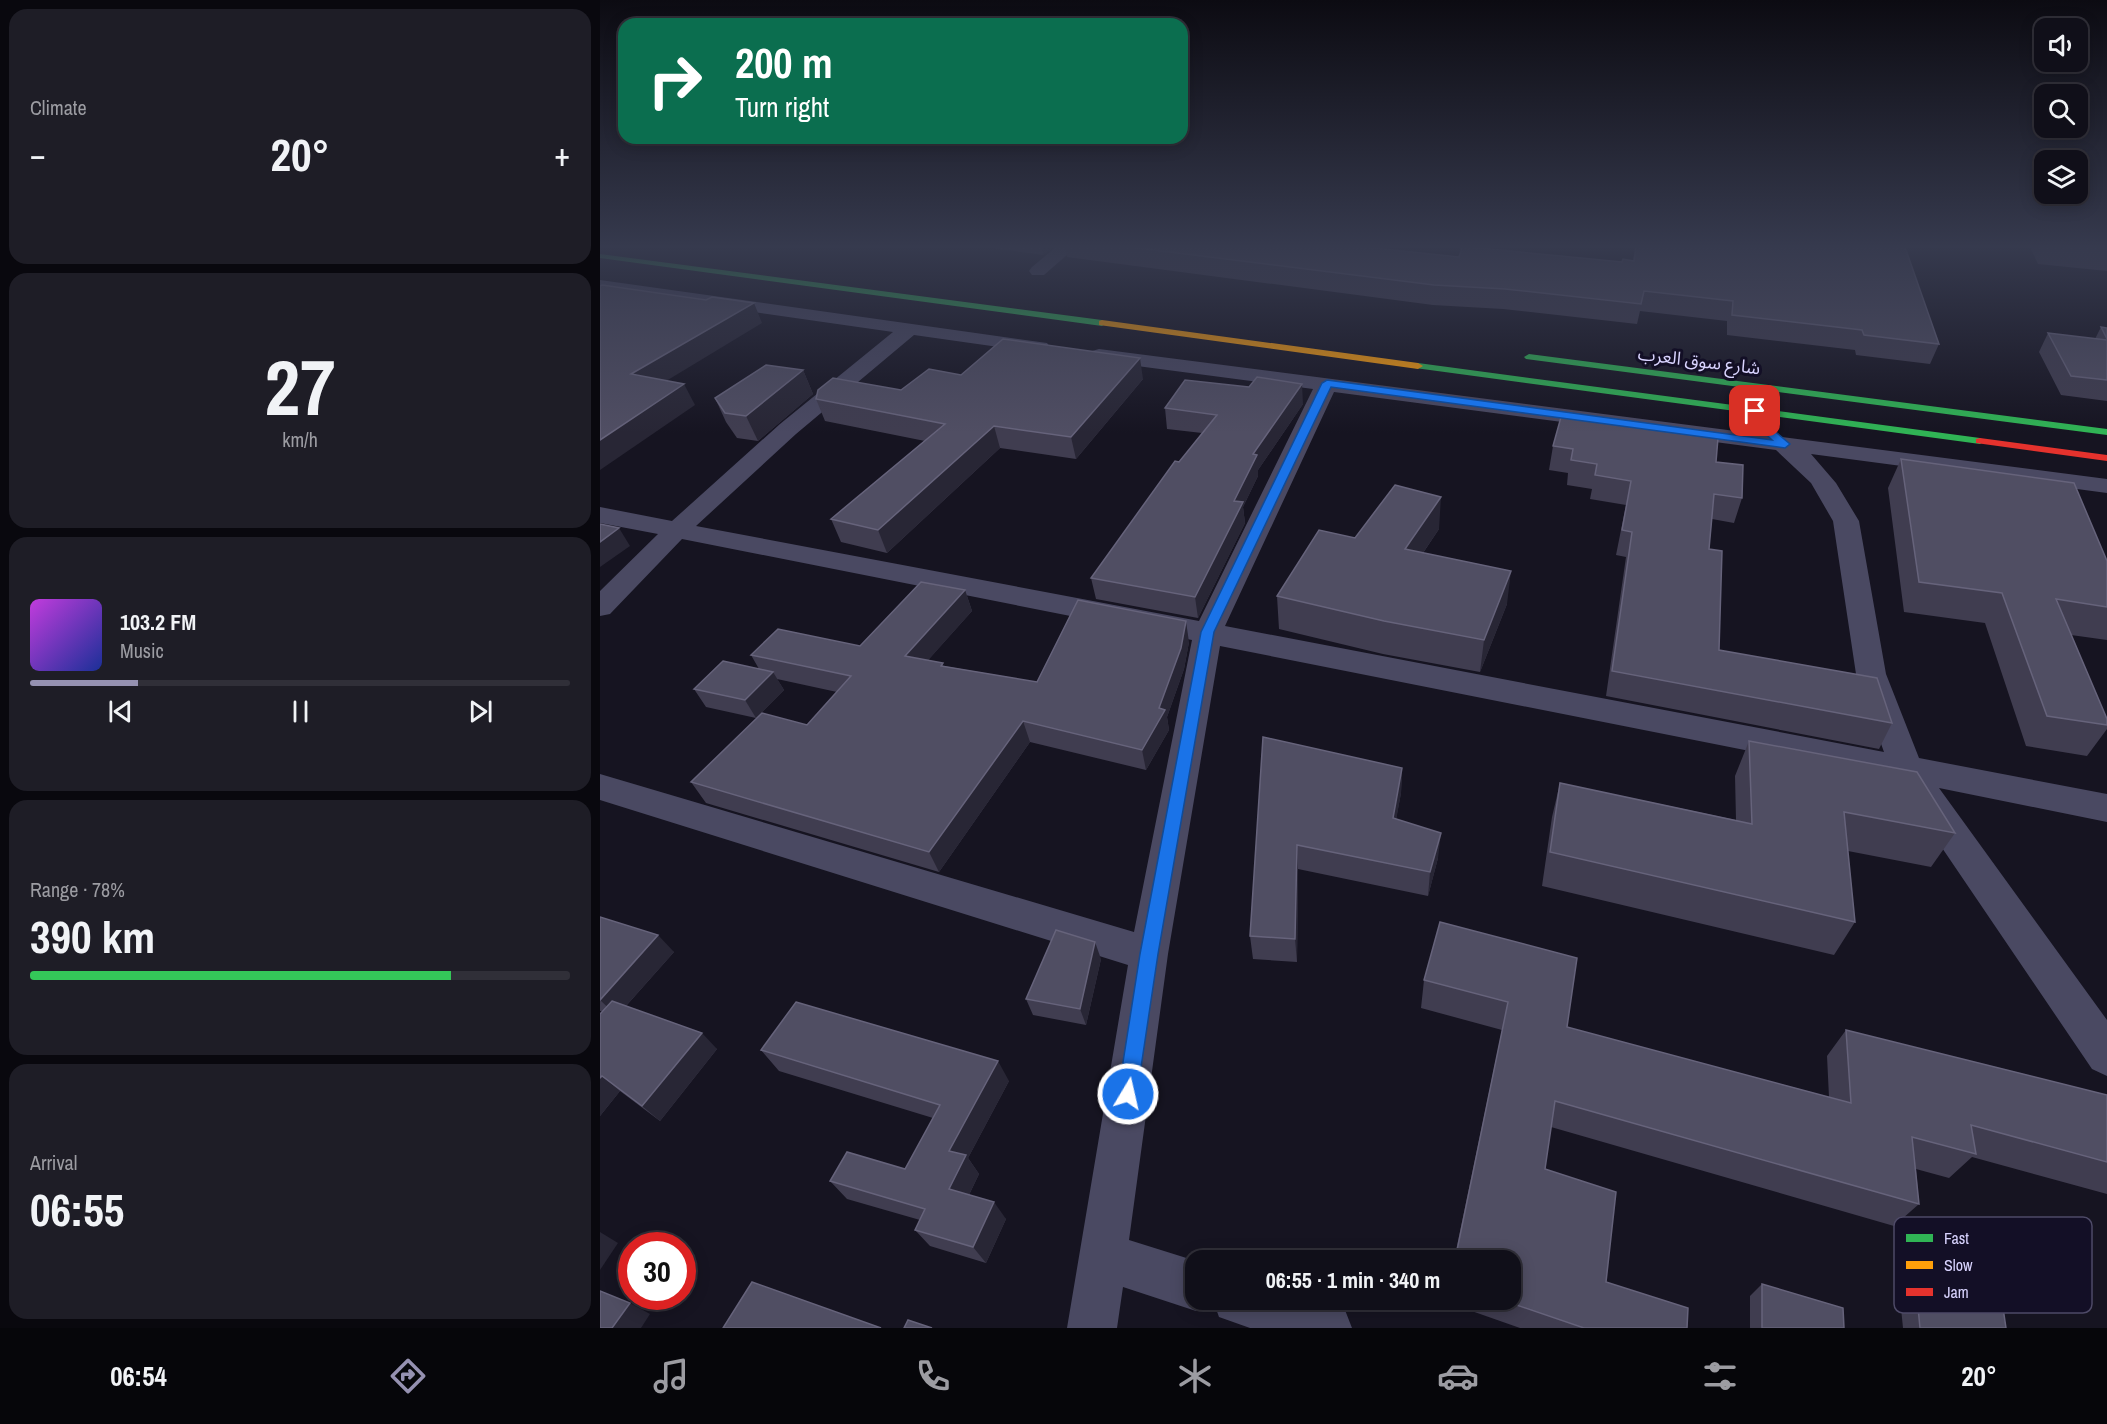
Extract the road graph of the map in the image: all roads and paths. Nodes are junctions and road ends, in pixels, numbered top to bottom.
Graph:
1 (764, 309) edge
2 (995, 309) edge
3 (908, 330) junction
4 (1060, 350) edge
5 (1083, 352) edge
6 (1517, 356) dead end
7 (1327, 383) junction
8 (1755, 411) junction
9 (2107, 432) edge
10 (1785, 444) junction
11 (2107, 458) edge
12 (2107, 486) edge
13 (600, 515) edge
14 (675, 530) junction
15 (600, 607) edge
16 (1208, 632) junction
17 (1906, 768) junction
18 (600, 787) edge
19 (2107, 808) edge
20 (1149, 954) junction
21 (2107, 1055) edge
22 (1103, 1256) junction
23 (1185, 1282) edge
24 (1272, 1310) edge
25 (1092, 1328) edge
26 (1328, 1328) edge

1 - 3 street
2 - 8 main road
3 - 4 street
3 - 14 street
5 - 7 street
6 - 9 main road, شارع سوق العرب
7 - 10 street
7 - 16 street
8 - 10 street
8 - 11 main road
10 - 12 street
10 - 17 street
13 - 14 street
14 - 15 street
14 - 16 street
16 - 17 street
16 - 20 street
17 - 19 street
17 - 21 street
18 - 20 street
20 - 22 street
22 - 23 street
22 - 25 street
24 - 26 street

